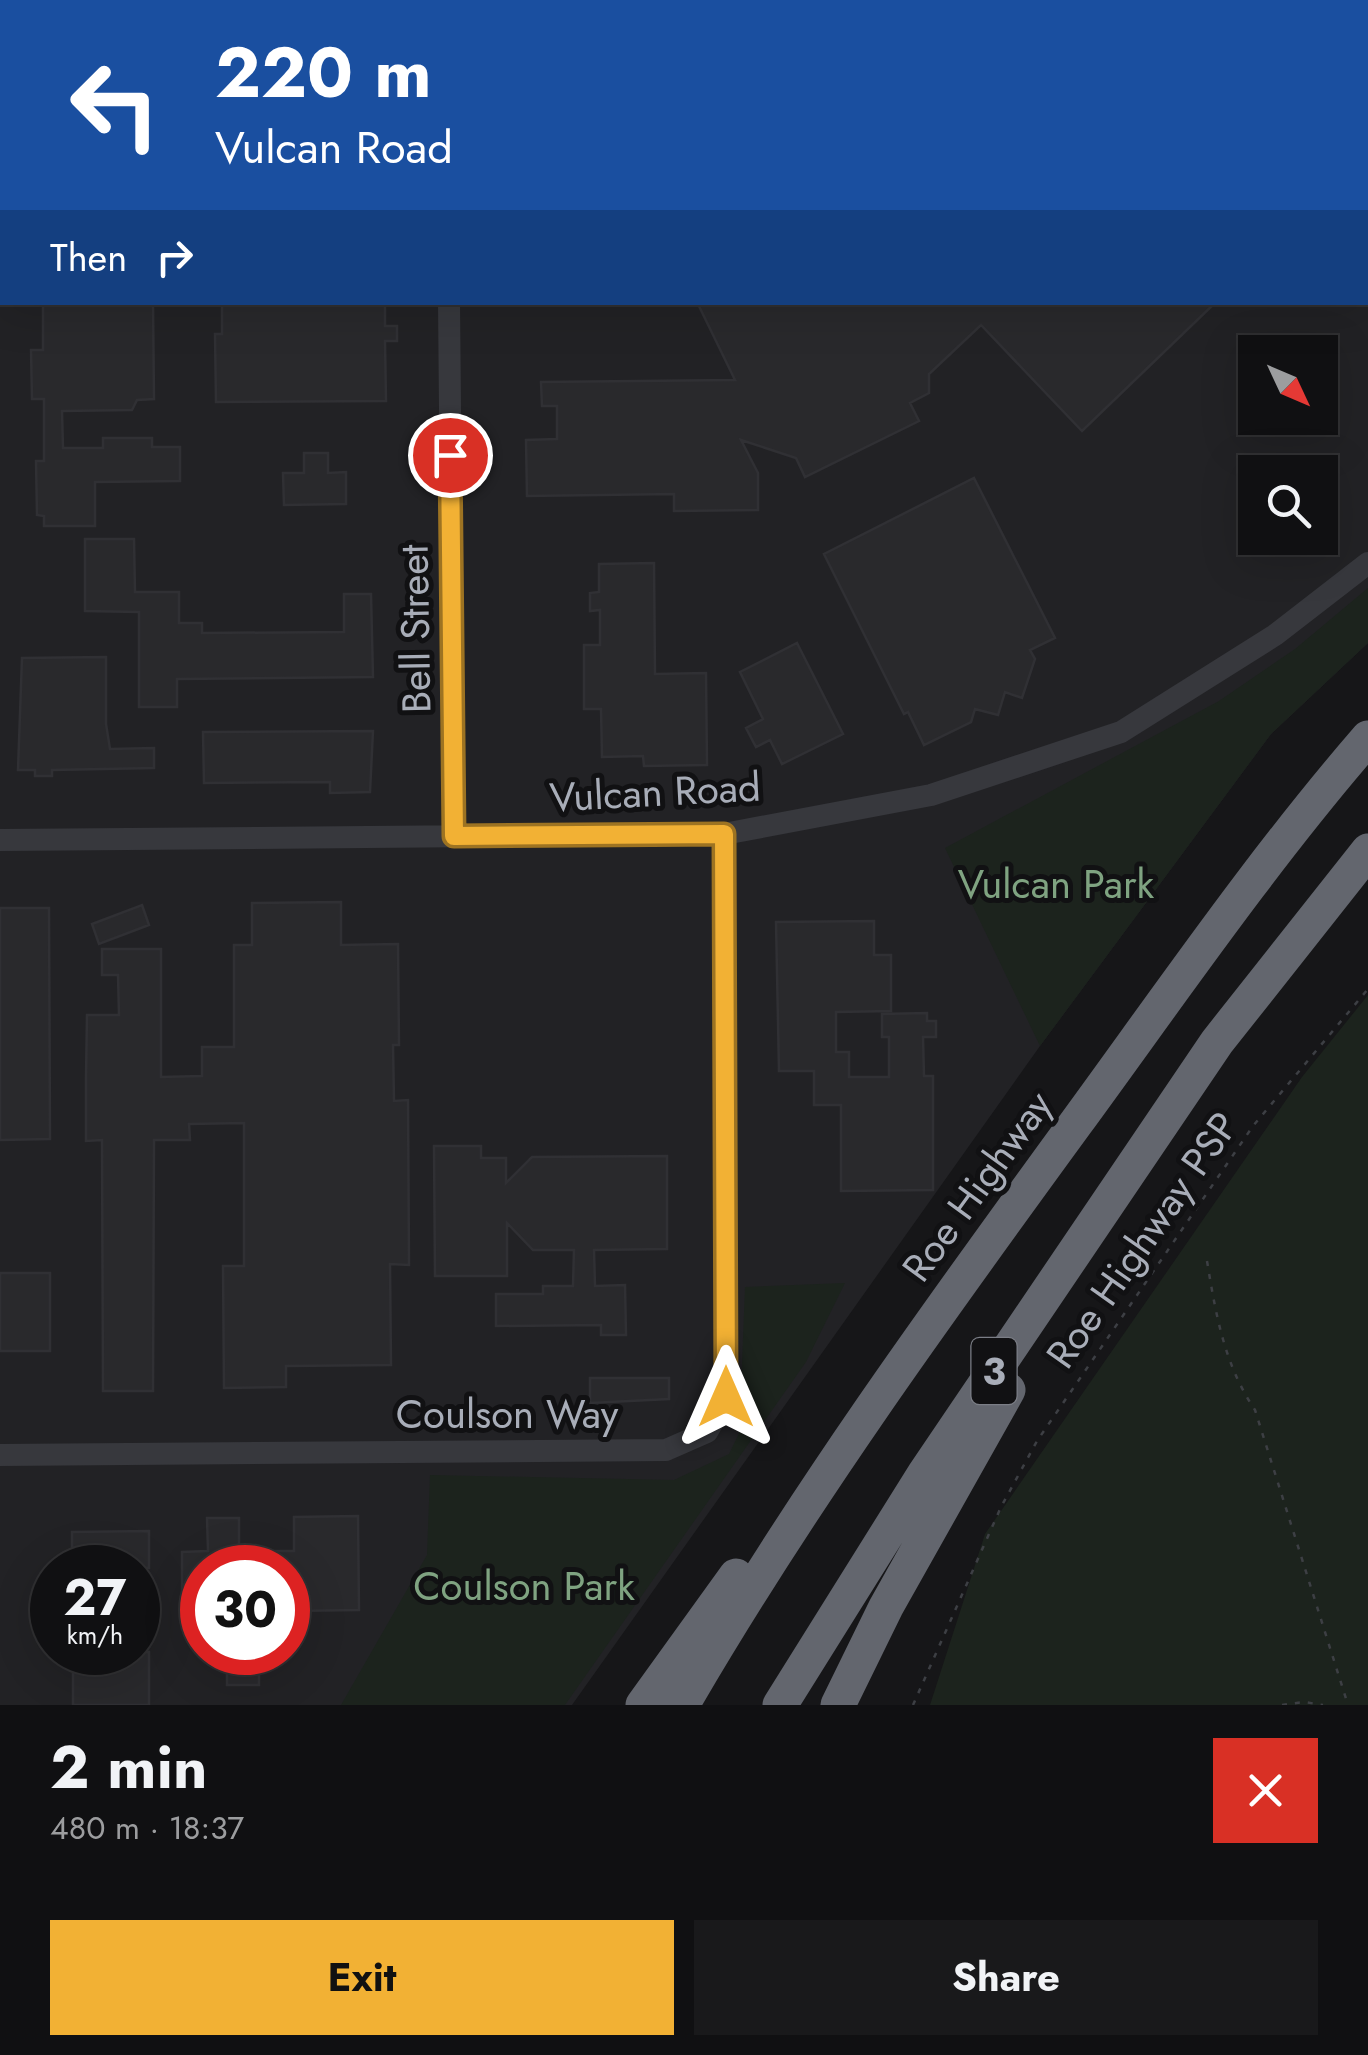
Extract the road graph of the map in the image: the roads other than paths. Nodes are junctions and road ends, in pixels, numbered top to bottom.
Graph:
1 (449, 305) edge
2 (1368, 562) edge
3 (1368, 738) edge
4 (724, 834) junction
5 (454, 836) junction
6 (0, 840) edge
7 (1368, 852) edge
8 (1217, 1042) junction
9 (897, 1368) junction
10 (0, 1455) edge
11 (642, 1705) edge
12 (682, 1705) edge
13 (780, 1705) edge
14 (838, 1705) edge

1 - 5 street, Bell Street
2 - 4 street, Vulcan Road
3 - 9 highway, Roe Highway / 3
4 - 5 street, Vulcan Road
4 - 10 street, Coulson Way
5 - 6 street, Vulcan Road
7 - 8 highway, 3
8 - 13 highway, 3
8 - 14 highway
9 - 11 highway
9 - 12 highway, Roe Highway / 3

